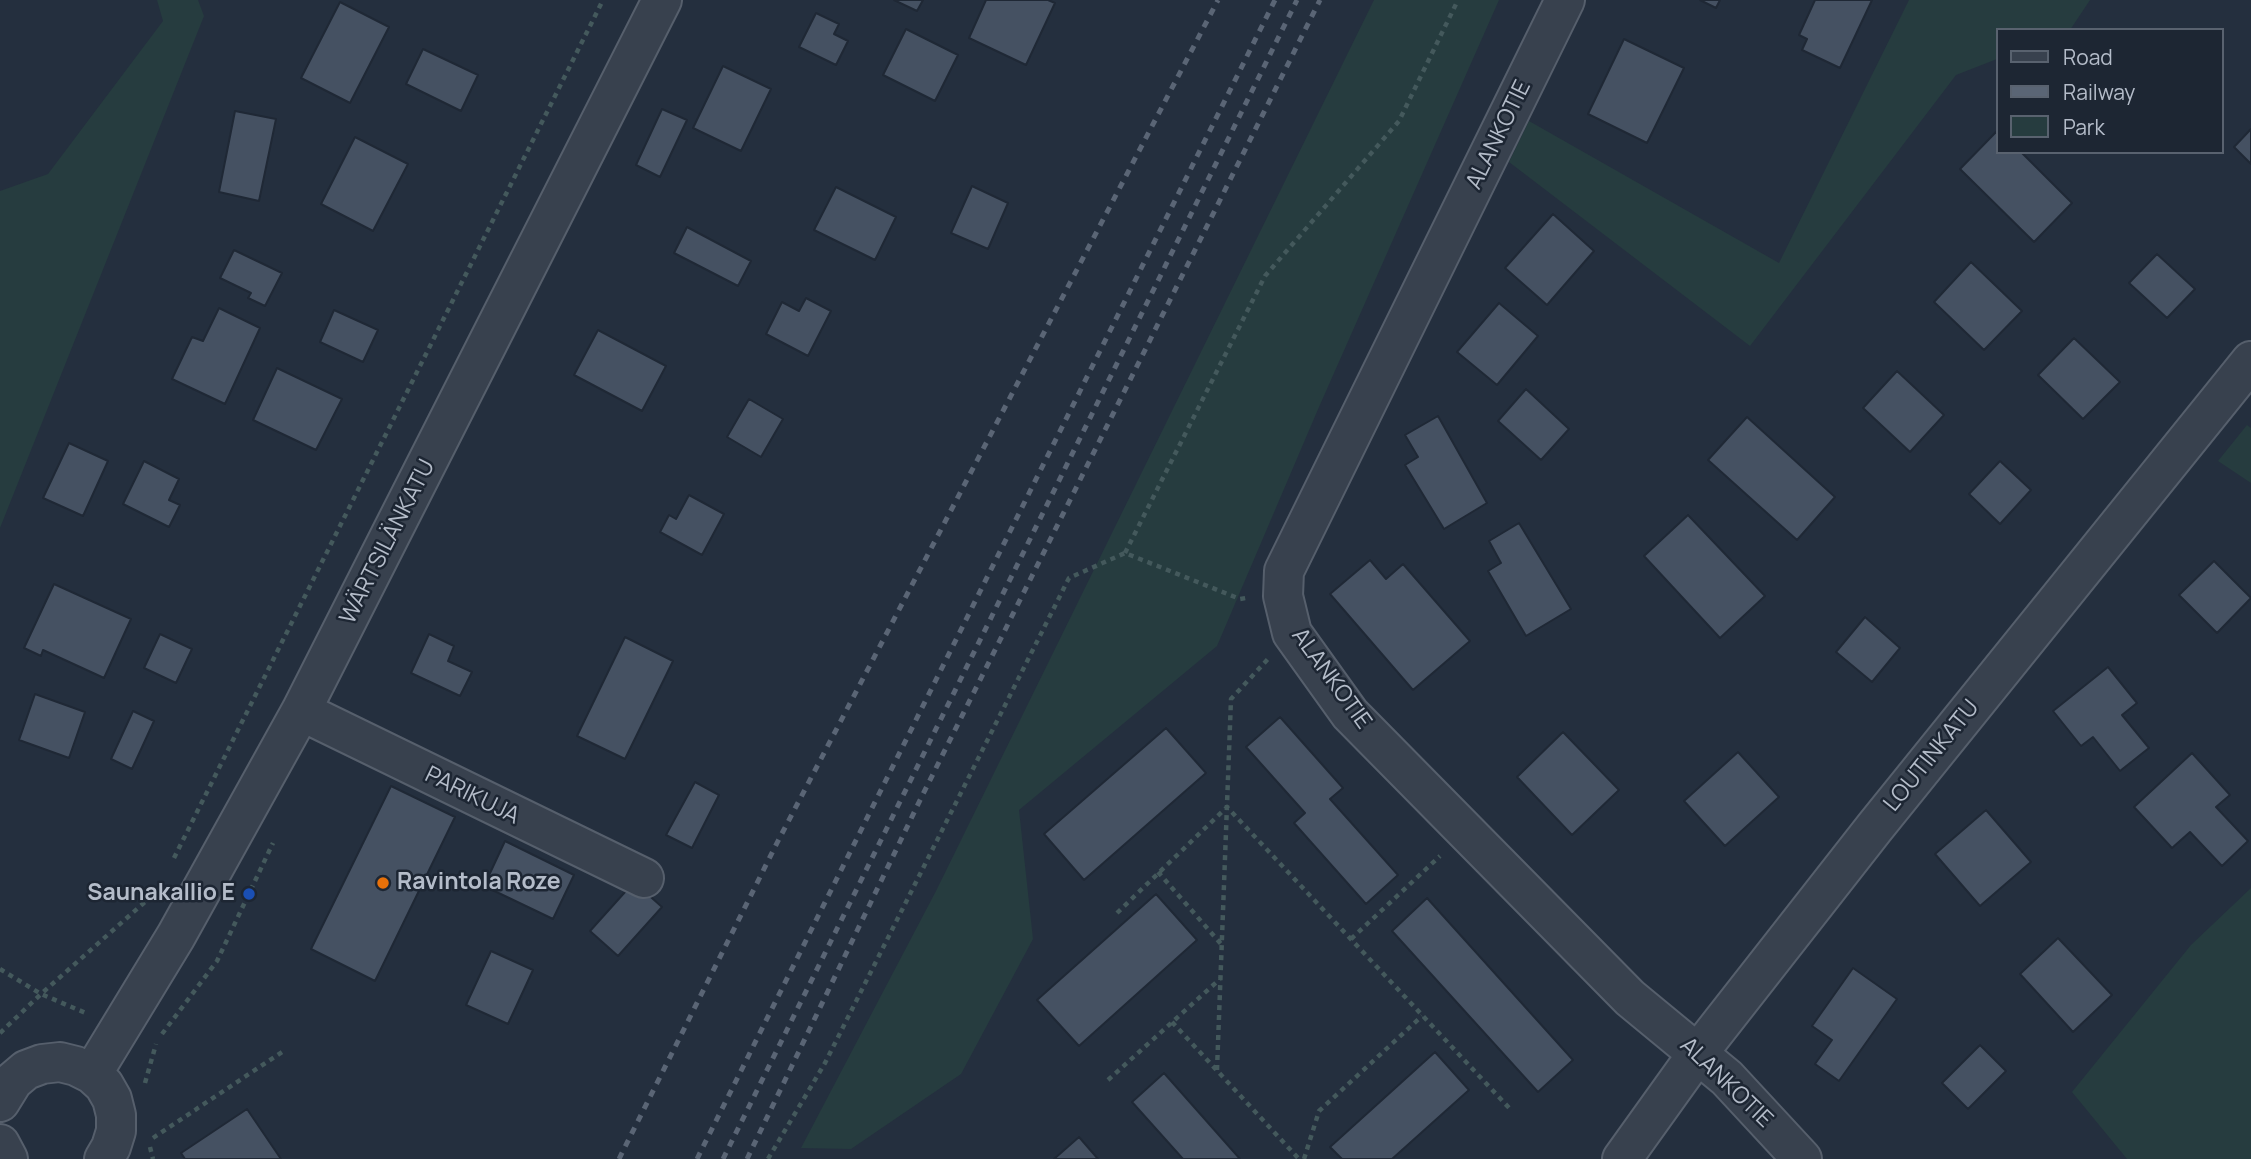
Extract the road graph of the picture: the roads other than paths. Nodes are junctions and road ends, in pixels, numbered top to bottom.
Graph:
1 (662, 0) edge
2 (1565, 0) edge
3 (2251, 361) edge
4 (301, 711) junction
5 (644, 878) dead end
6 (1699, 1053) junction
7 (92, 1074) junction
8 (4, 1083) edge
9 (0, 1144) edge
10 (8, 1159) edge
11 (104, 1159) edge
12 (1622, 1159) edge
13 (1802, 1159) edge

1 - 4 street, WÄRTSILÄNKATU
2 - 6 street, ALANKOTIE
3 - 6 street, LOUTINKATU
4 - 5 street, PARIKUJA
4 - 7 street, WÄRTSILÄNKATU
6 - 12 street, LOUTINKATU
6 - 13 street, ALANKOTIE
7 - 8 street
7 - 11 street
9 - 10 street

